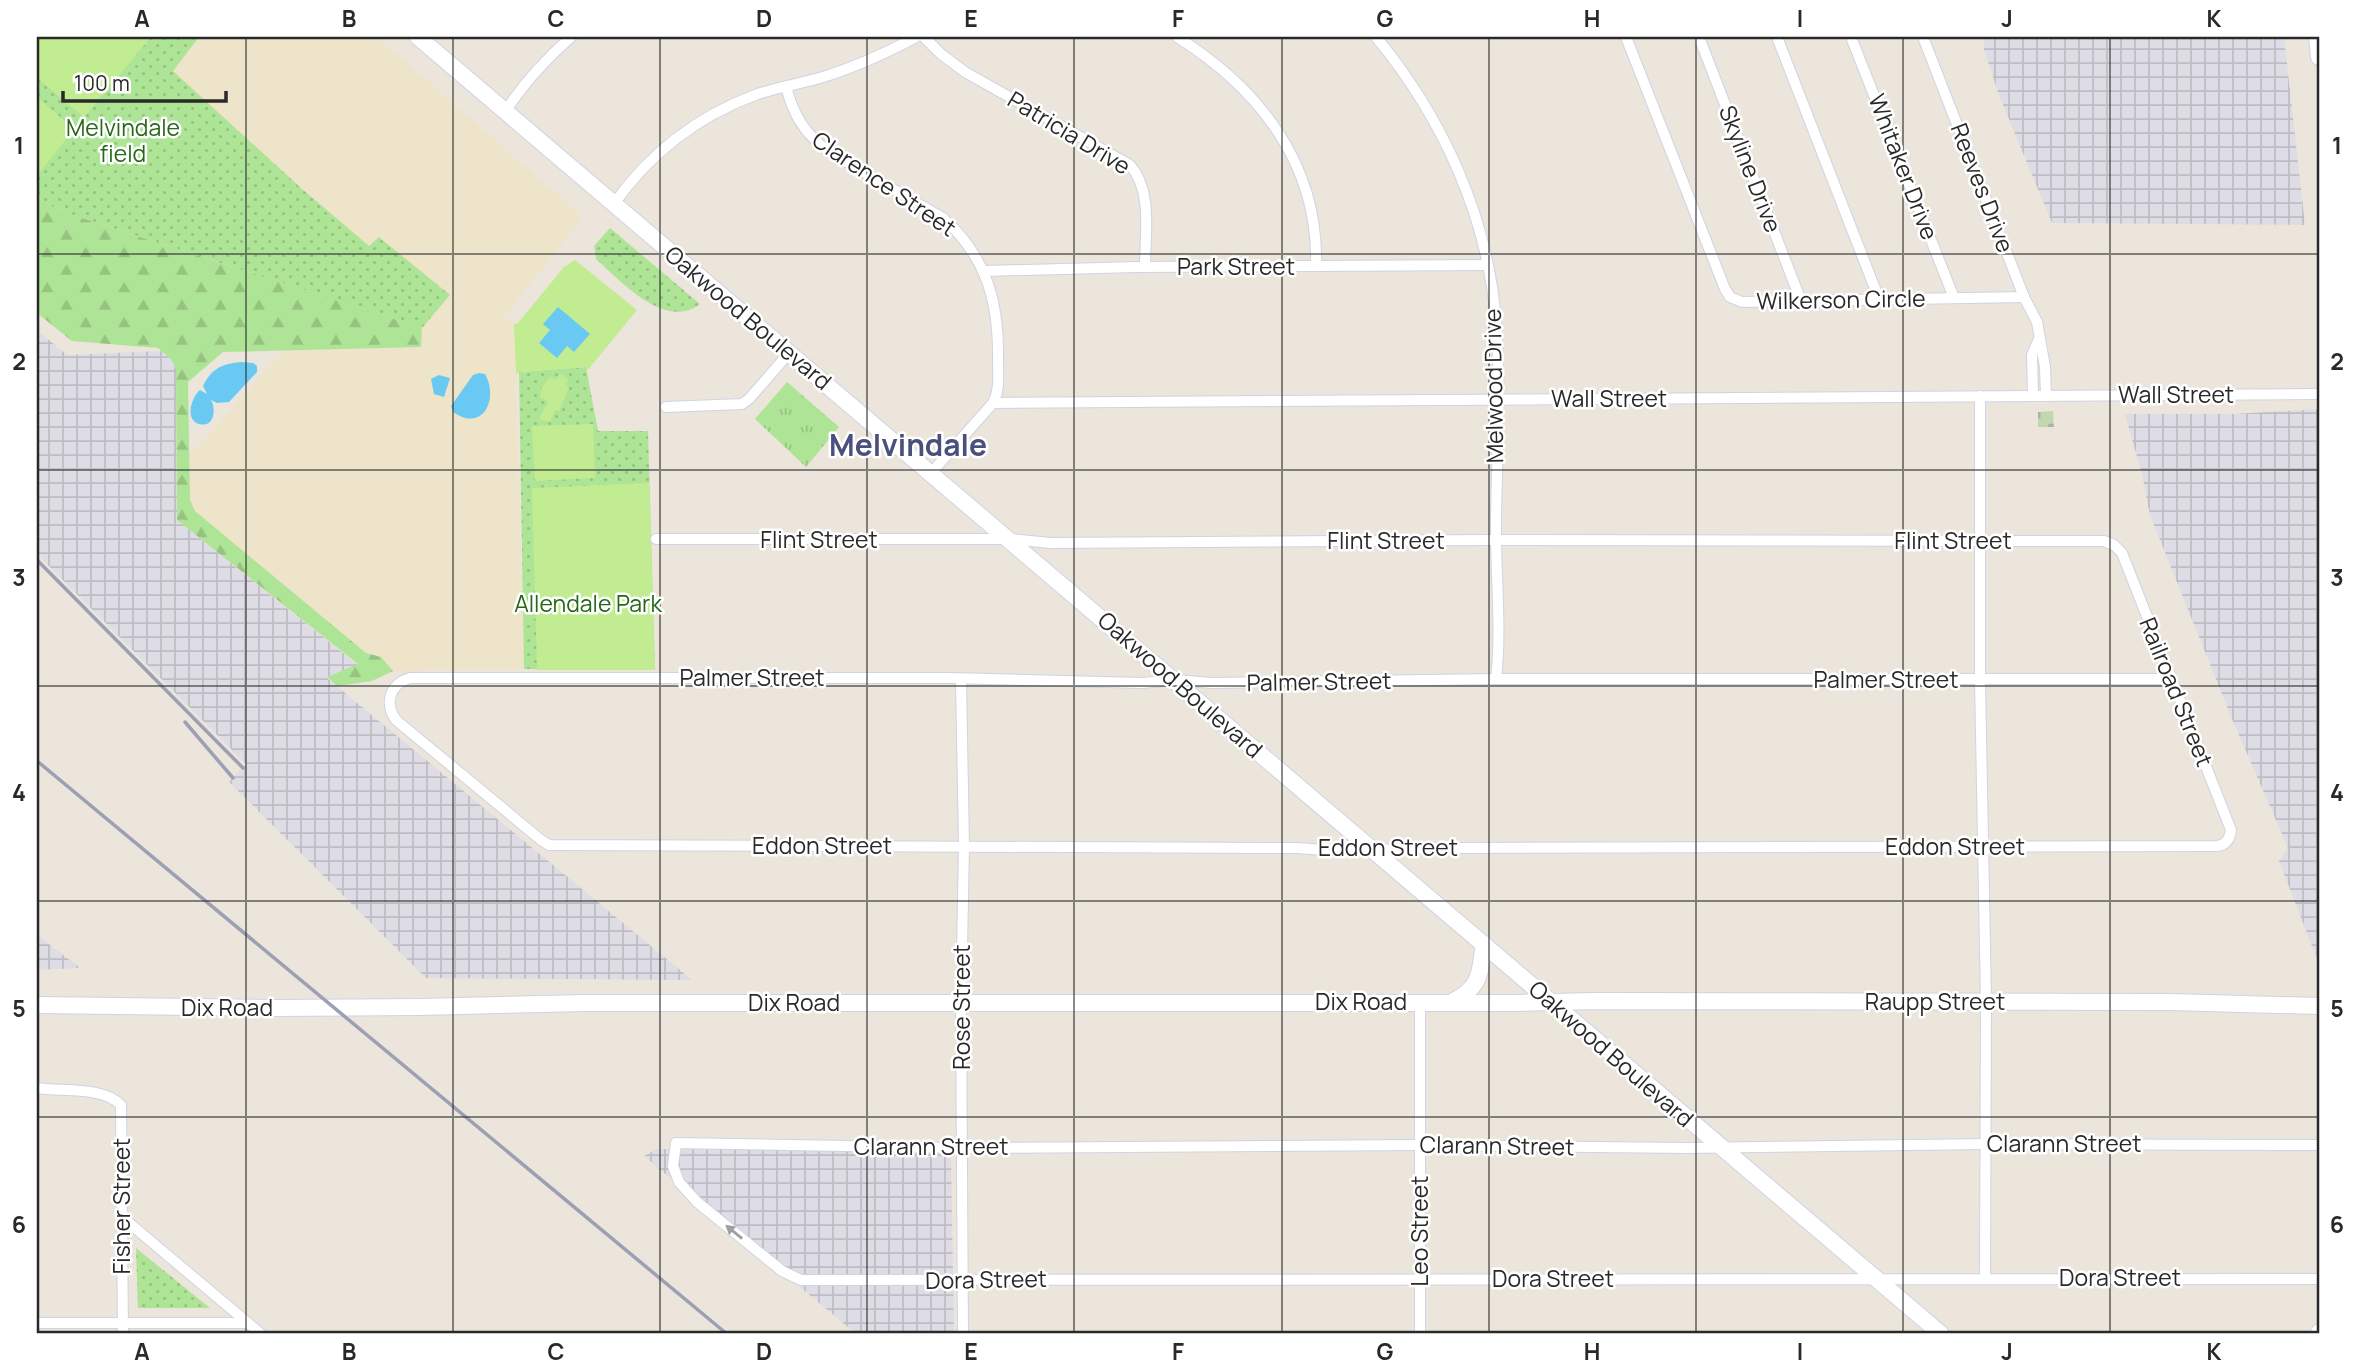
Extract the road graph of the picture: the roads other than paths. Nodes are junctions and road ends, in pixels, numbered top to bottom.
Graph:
1 (418, 37) edge
2 (571, 37) edge
3 (916, 37) edge
4 (924, 37) edge
5 (1177, 37) edge
6 (1376, 37) edge
7 (1626, 37) edge
8 (1699, 37) edge
9 (1777, 37) edge
10 (1851, 37) edge
11 (1923, 37) edge
12 (2317, 37) edge
13 (2319, 57) edge
14 (786, 86) junction
15 (505, 111) junction
16 (613, 205) junction
17 (1487, 265) junction
18 (1316, 266) junction
19 (1145, 267) junction
20 (984, 271) junction
21 (2024, 297) junction
22 (1954, 298) junction
23 (1879, 299) junction
24 (1801, 301) junction
25 (2039, 339) junction
26 (789, 353) junction
27 (2319, 394) edge
28 (2033, 396) junction
29 (2046, 396) junction
30 (1980, 397) junction
31 (1498, 400) junction
32 (993, 403) junction
33 (666, 407) dead end
34 (931, 473) junction
35 (1010, 539) junction
36 (656, 540) dead end
37 (1496, 541) junction
38 (1980, 541) junction
39 (2115, 545) joint
40 (961, 679) junction
41 (1496, 679) junction
42 (1175, 680) junction
43 (1980, 680) junction
44 (2171, 680) junction
45 (2227, 842) joint
46 (549, 845) joint
47 (964, 846) junction
48 (1983, 846) junction
49 (1370, 849) junction
50 (1484, 944) junction
51 (1550, 1001) junction
52 (1420, 1002) junction
53 (1986, 1002) junction
54 (961, 1003) junction
55 (1450, 1003) junction
56 (37, 1005) edge
57 (2319, 1006) edge
58 (37, 1088) edge
59 (1986, 1144) junction
60 (2319, 1144) edge
61 (1420, 1145) junction
62 (1719, 1146) junction
63 (962, 1148) junction
64 (122, 1217) junction
65 (787, 1274) joint
66 (1985, 1278) junction
67 (1420, 1279) junction
68 (1876, 1279) junction
69 (2319, 1279) edge
70 (962, 1280) junction
71 (37, 1322) edge
72 (247, 1322) junction
73 (123, 1328) edge
74 (261, 1334) edge
75 (963, 1334) edge
76 (1420, 1334) edge
77 (1941, 1334) edge

1 - 15 main road, Oakwood Boulevard
2 - 15 street
3 - 14 street
4 - 19 street, Patricia Drive
5 - 18 street
6 - 17 street, Melwood Drive
7 - 24 street, Wilkerson Circle
8 - 24 street, Skyline Drive
9 - 23 street
10 - 22 street, Whitaker Drive
11 - 21 street, Reeves Drive
12 - 13 main road
14 - 16 street
14 - 20 street, Clarence Street
15 - 16 main road, Oakwood Boulevard
16 - 26 main road, Oakwood Boulevard
17 - 18 street, Park Street
17 - 31 street, Melwood Drive
18 - 19 street, Park Street
19 - 20 street, Park Street
20 - 32 street, Clarence Street
21 - 22 street, Wilkerson Circle
21 - 25 street, Reeves Drive
22 - 23 street, Wilkerson Circle
23 - 24 street, Wilkerson Circle
25 - 28 street, Reeves Drive
25 - 29 street, Reeves Drive
26 - 33 street
26 - 34 main road, Oakwood Boulevard
27 - 29 street, Wall Street
28 - 29 street, Wall Street
28 - 30 street, Wall Street
30 - 31 street, Wall Street
30 - 38 street
31 - 32 street, Wall Street
31 - 37 street, Melwood Drive
32 - 34 street
34 - 35 main road, Oakwood Boulevard
35 - 36 street, Flint Street
35 - 37 street, Flint Street
35 - 42 main road, Oakwood Boulevard
37 - 38 street, Flint Street
37 - 41 street, Melwood Drive
38 - 39 street, Flint Street
38 - 43 street
39 - 44 street, Railroad Street
40 - 42 street, Palmer Street
40 - 46 street, Palmer Street
40 - 47 street, Rose Street
41 - 42 street, Palmer Street
41 - 43 street, Palmer Street
42 - 49 main road, Oakwood Boulevard
43 - 44 street, Palmer Street
43 - 48 street
44 - 45 street, Railroad Street
45 - 48 street, Eddon Street
46 - 47 street, Eddon Street
47 - 49 street, Eddon Street
47 - 54 street, Rose Street
48 - 49 street, Eddon Street
48 - 53 street
49 - 50 main road, Oakwood Boulevard
50 - 51 main road, Oakwood Boulevard
50 - 55 main road
51 - 53 main road, Raupp Street
51 - 55 main road, Dix Road
51 - 62 main road, Oakwood Boulevard
52 - 54 main road, Dix Road
52 - 55 main road, Dix Road
52 - 61 street, Leo Street
53 - 57 main road, Raupp Street
53 - 59 street
54 - 56 main road, Dix Road
54 - 63 street, Rose Street
58 - 64 street, Fisher Street
59 - 60 street, Clarann Street
59 - 62 street, Clarann Street
59 - 66 street
61 - 62 street, Clarann Street
61 - 63 street, Clarann Street
61 - 67 street, Leo Street
62 - 68 main road, Oakwood Boulevard
65 -> 63 street, Clarann Street
63 - 70 street, Rose Street
64 - 72 street
64 - 73 street, Fisher Street
65 - 70 street, Dora Street
66 - 68 street, Dora Street
66 - 69 street, Dora Street
67 - 68 street, Dora Street
67 - 70 street, Dora Street
67 - 76 street, Leo Street
68 - 77 main road, Oakwood Boulevard
70 - 75 street, Rose Street
71 - 73 street
72 - 73 street
72 - 74 street

